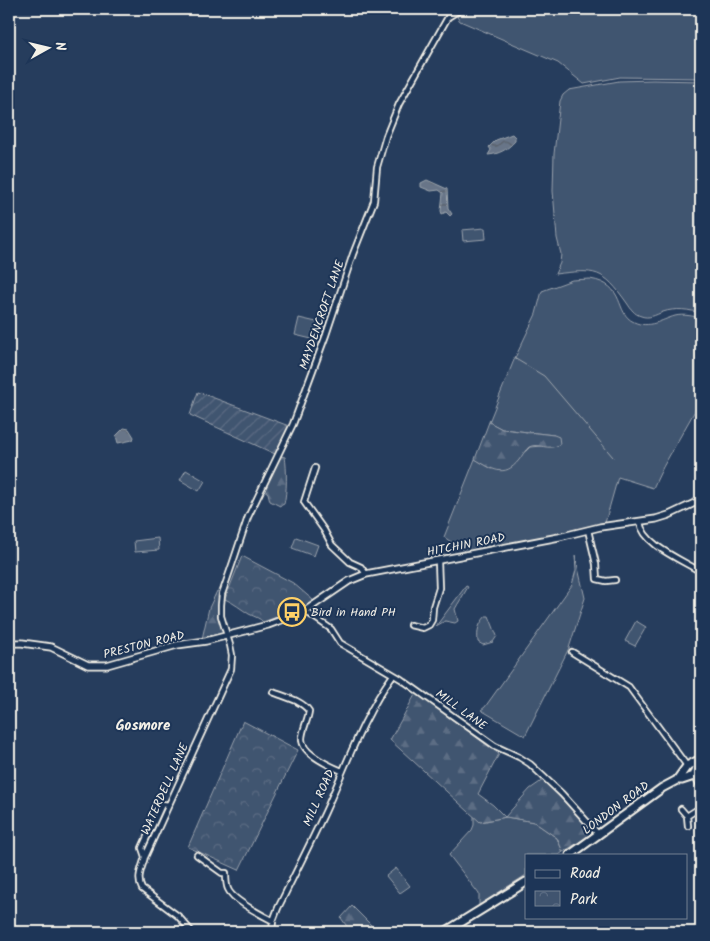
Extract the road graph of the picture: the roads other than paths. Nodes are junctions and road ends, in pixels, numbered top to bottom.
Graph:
1 (460, 9) edge
2 (315, 468) dead end
3 (701, 500) edge
4 (640, 522) junction
5 (588, 530) junction
6 (438, 561) junction
7 (701, 572) edge
8 (366, 574) junction
9 (614, 580) dead end
10 (305, 611) junction
11 (410, 625) dead end
12 (228, 636) junction
13 (9, 643) edge
14 (572, 652) dead end
15 (394, 675) junction
16 (273, 692) dead end
17 (701, 760) edge
18 (342, 771) junction
19 (690, 771) junction
20 (701, 787) edge
21 (701, 807) edge
22 (681, 809) dead end
23 (687, 816) junction
24 (688, 826) dead end
25 (599, 835) junction
26 (571, 854) edge
27 (197, 855) dead end
28 (525, 883) edge
29 (273, 921) junction
30 (192, 932) edge
31 (272, 932) edge
32 (445, 932) edge

1 - 12 street, MAYDENCROFT LANE
2 - 8 street
3 - 4 street, HITCHIN ROAD
4 - 5 street, HITCHIN ROAD
4 - 7 street
5 - 6 street, HITCHIN ROAD
5 - 9 street
6 - 8 street, HITCHIN ROAD
6 - 11 street
8 - 10 street, HITCHIN ROAD
10 - 12 street, PRESTON ROAD
10 - 15 street, MILL LANE
12 - 13 street, PRESTON ROAD
12 - 30 street, WATERDELL LANE
14 - 19 street
15 - 18 street, MILL ROAD
15 - 25 street, MILL LANE
16 - 18 street
17 - 19 main road, LONDON ROAD
18 - 29 street, MILL ROAD
19 - 20 street
19 - 25 main road, LONDON ROAD
21 - 23 street
22 - 23 street
23 - 24 street
25 - 26 main road, LONDON ROAD
27 - 29 street
28 - 32 main road
29 - 31 street, MILL ROAD

